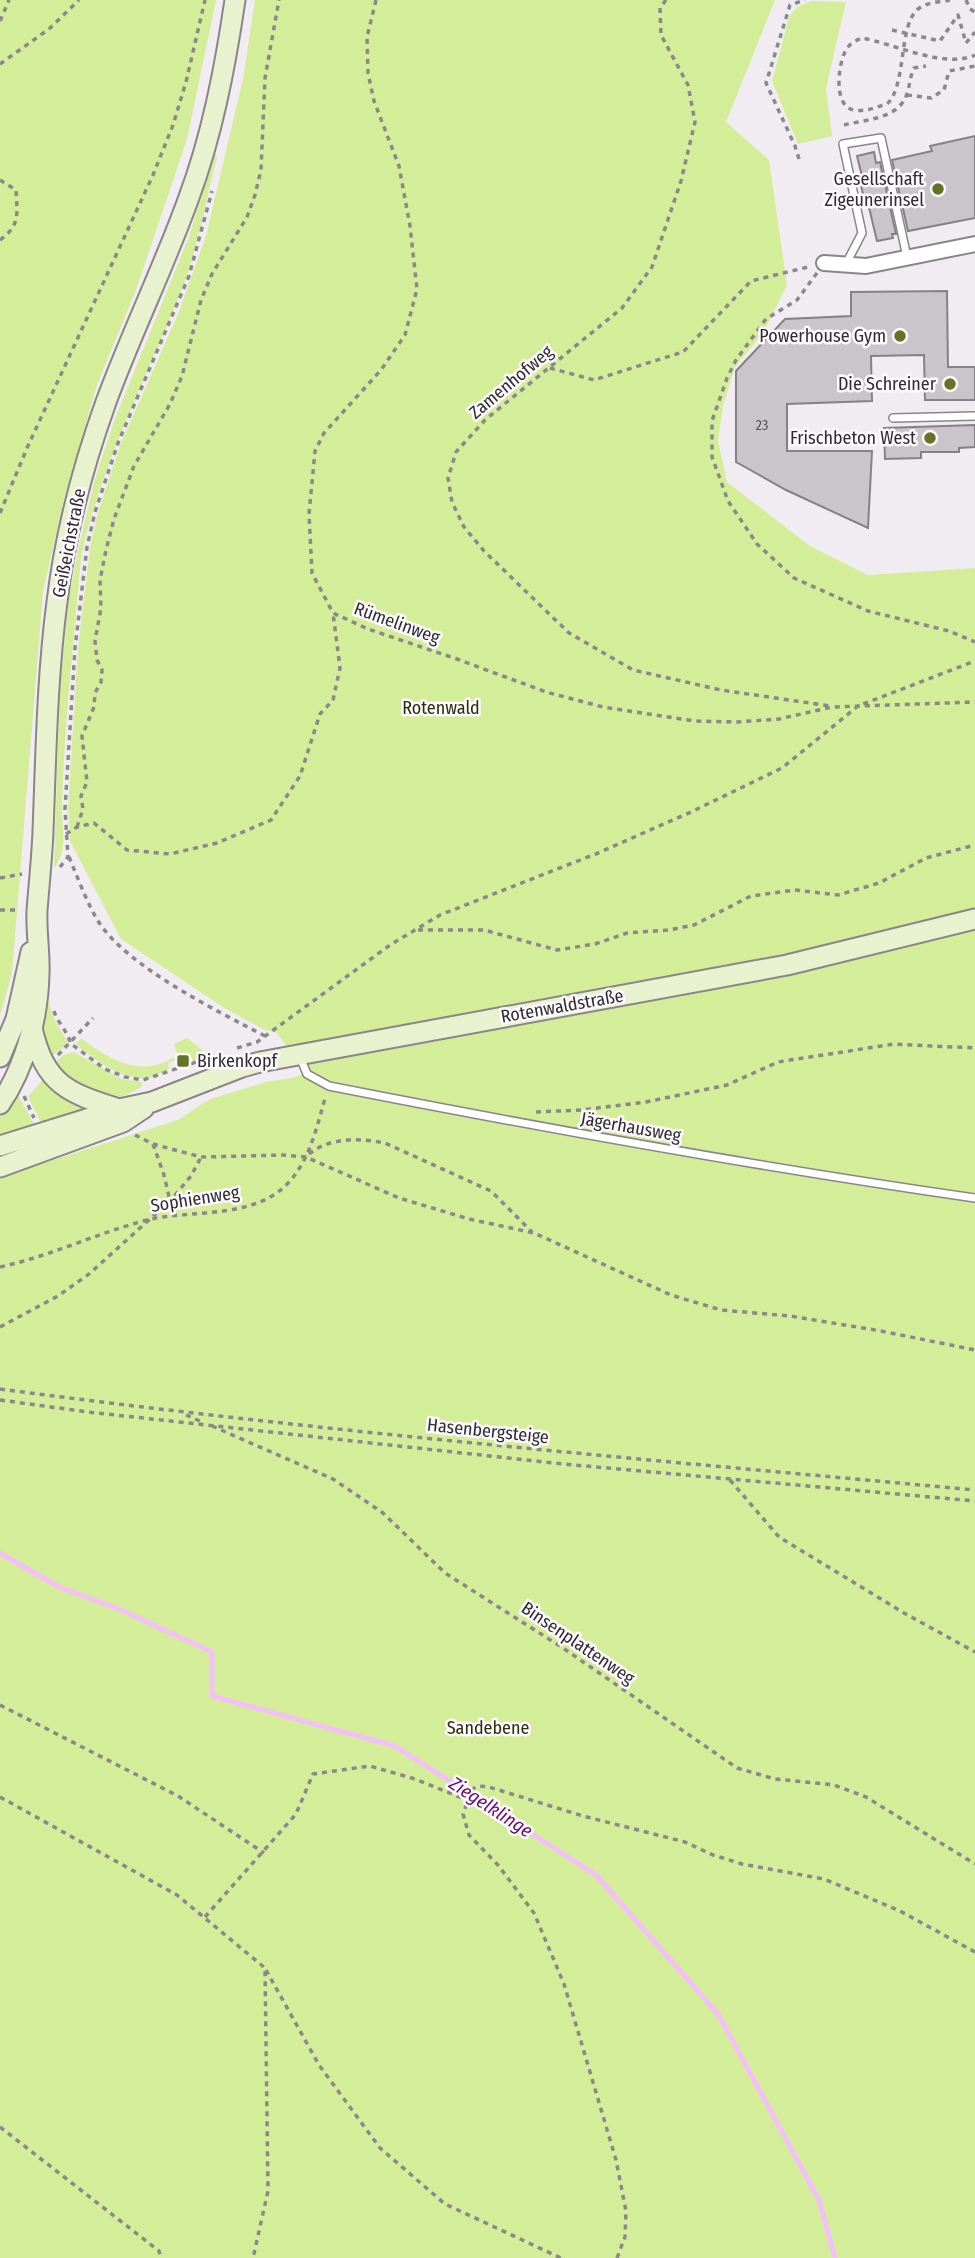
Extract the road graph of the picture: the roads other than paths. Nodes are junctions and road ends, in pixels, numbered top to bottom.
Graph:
1 (235, 0) edge
2 (975, 244) edge
3 (907, 258) junction
4 (824, 263) road end
5 (846, 265) junction
6 (975, 416) edge
7 (893, 418) dead end
8 (975, 919) edge
9 (36, 927) junction
10 (32, 1028) junction
11 (299, 1054) junction
12 (0, 1057) edge
13 (152, 1102) junction
14 (0, 1104) edge
15 (119, 1109) junction
16 (0, 1146) edge
17 (0, 1167) edge
18 (975, 1198) edge

1 - 9 main road, Geißeichstraße
2 - 3 street
3 - 5 street
3 - 5 lane
4 - 5 street
6 - 7 lane
8 - 11 main road, Rotenwaldstraße
9 - 10 main road, Geißeichstraße
9 - 12 main road
10 - 14 main road, Geißeichstraße
10 - 15 main road
11 - 13 main road, Rotenwaldstraße
11 - 18 lane, Jägerhausweg
13 - 15 main road, Rotenwaldstraße
13 - 17 main road, Rotenwaldstraße
15 - 16 main road, Rotenwaldstraße

